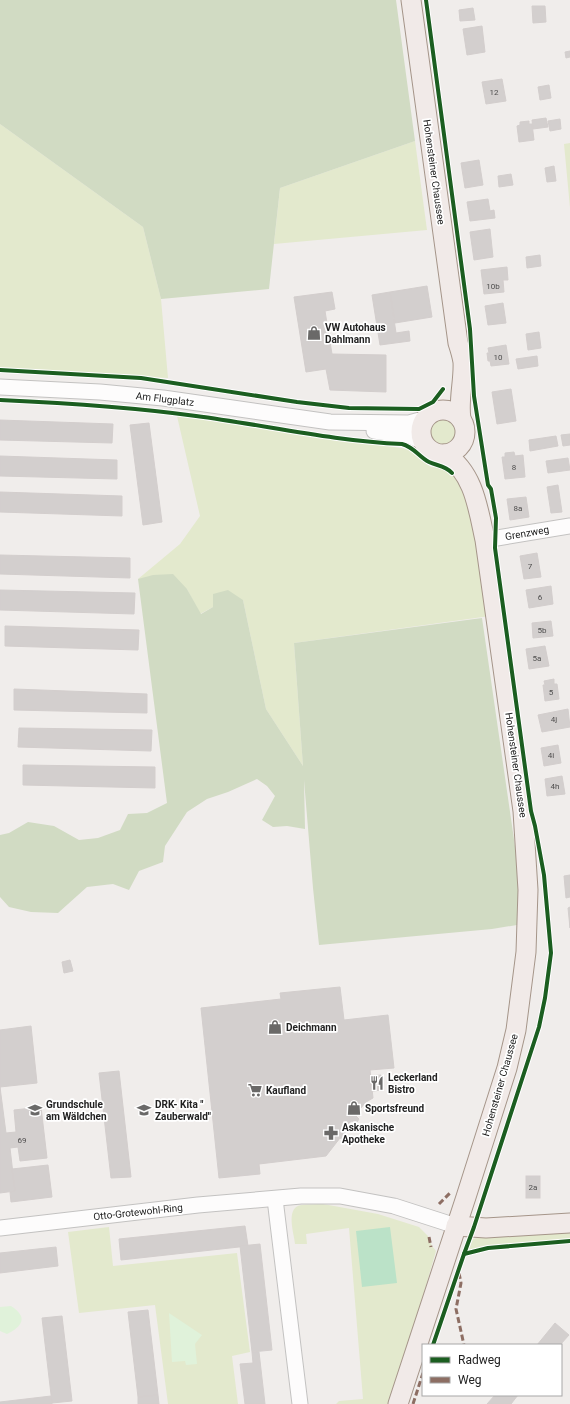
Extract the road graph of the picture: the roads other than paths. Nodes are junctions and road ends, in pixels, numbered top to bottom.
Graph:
1 (411, 0) edge
2 (458, 343) junction
3 (0, 386) edge
4 (432, 414) junction
5 (461, 419) junction
6 (330, 422) junction
7 (464, 439) junction
8 (425, 443) junction
9 (445, 454) junction
10 (570, 526) edge
11 (485, 540) junction
12 (276, 1199) junction
13 (570, 1223) edge
14 (456, 1226) junction
15 (0, 1228) edge
16 (300, 1404) edge
17 (398, 1404) edge

1 - 2 main road, Hohensteiner Chaussee
2 - 4 main road, Hohensteiner Chaussee
2 - 5 main road, Hohensteiner Chaussee
3 - 6 street, Am Flugplatz
4 - 5 main road
4 - 6 street, Am Flugplatz
4 - 8 main road
5 - 7 main road
6 - 8 street, Am Flugplatz
7 - 9 main road
7 - 11 main road, Hohensteiner Chaussee
8 - 9 main road
9 - 11 main road, Hohensteiner Chaussee
10 - 11 street, Grenzweg
11 - 14 main road, Hohensteiner Chaussee
12 - 14 street, Otto-Grotewohl-Ring
12 - 15 street, Otto-Grotewohl-Ring
12 - 16 street
13 - 14 main road
14 - 17 main road, Hohensteiner Chaussee

